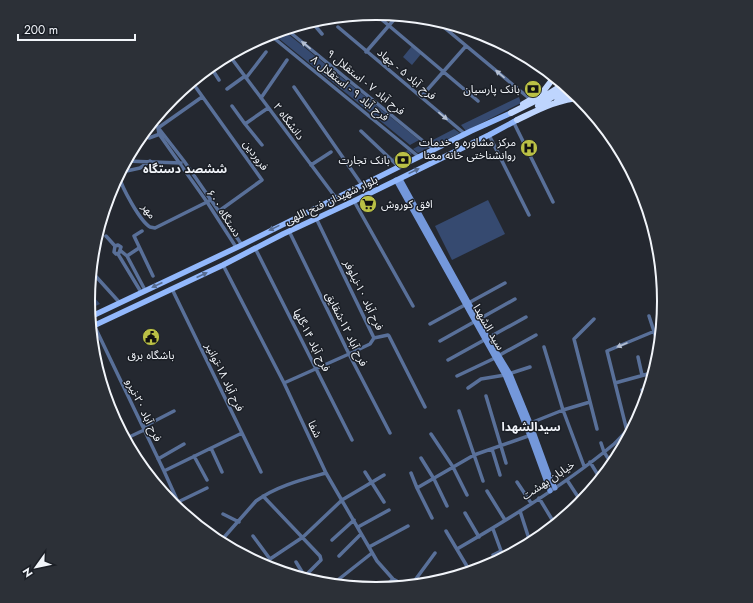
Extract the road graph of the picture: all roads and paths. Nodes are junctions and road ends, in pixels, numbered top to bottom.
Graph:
1 (383, 20) edge
2 (393, 21) edge
3 (389, 25) junction
4 (316, 27) edge
5 (338, 27) dead end
6 (446, 29) edge
7 (291, 33) edge
8 (322, 34) dead end
9 (275, 39) edge
10 (466, 46) junction
11 (266, 52) dead end
12 (366, 52) junction
13 (233, 60) edge
14 (286, 60) dead end
15 (443, 71) junction
16 (214, 72) edge
17 (245, 77) junction
18 (219, 80) dead end
19 (551, 81) edge
20 (556, 85) edge
21 (195, 87) edge
22 (294, 87) dead end
23 (559, 87) edge
24 (227, 89) dead end
25 (563, 90) edge
26 (542, 93) junction
27 (567, 94) edge
28 (202, 97) junction
29 (421, 97) junction
30 (261, 98) junction
31 (530, 99) junction
32 (572, 99) edge
33 (478, 101) dead end
34 (554, 103) junction
35 (232, 106) dead end
36 (268, 108) junction
37 (511, 113) junction
38 (515, 121) junction
39 (245, 124) junction
40 (158, 128) joint
41 (361, 131) dead end
42 (161, 133) junction
43 (465, 134) junction
44 (489, 135) junction
45 (148, 137) edge
46 (262, 145) dead end
47 (434, 150) junction
48 (331, 152) dead end
49 (419, 157) junction
50 (133, 161) edge
51 (150, 161) junction
52 (182, 162) junction
53 (311, 165) junction
54 (399, 167) junction
55 (128, 171) edge
56 (398, 179) junction
57 (122, 182) edge
58 (362, 185) junction
59 (336, 198) junction
60 (212, 200) junction
61 (354, 201) junction
62 (207, 202) junction
63 (554, 202) dead end
64 (219, 211) junction
65 (529, 215) dead end
66 (316, 218) junction
67 (142, 231) dead end
68 (289, 231) junction
69 (106, 236) dead end
70 (114, 246) junction
71 (239, 246) junction
72 (139, 248) junction
73 (255, 248) junction
74 (119, 252) junction
75 (126, 256) junction
76 (223, 266) junction
77 (153, 276) dead end
78 (96, 278) edge
79 (505, 282) dead end
80 (172, 289) junction
81 (143, 291) junction
82 (515, 299) dead end
83 (120, 303) junction
84 (466, 303) junction
85 (413, 306) dead end
86 (96, 314) edge
87 (649, 316) dead end
88 (526, 317) dead end
89 (594, 319) dead end
90 (476, 321) junction
91 (96, 324) edge
92 (430, 324) dead end
93 (654, 331) junction
94 (536, 335) dead end
95 (97, 336) edge
96 (656, 337) edge
97 (374, 338) junction
98 (486, 339) junction
99 (440, 341) dead end
100 (544, 347) dead end
101 (349, 354) junction
102 (497, 357) junction
103 (638, 357) dead end
104 (448, 360) dead end
105 (530, 366) dead end
106 (316, 369) junction
107 (648, 374) edge
108 (507, 375) junction
109 (458, 376) dead end
110 (642, 376) junction
111 (284, 383) junction
112 (615, 383) junction
113 (468, 388) dead end
114 (486, 396) dead end
115 (590, 402) junction
116 (425, 407) dead end
117 (563, 410) junction
118 (174, 411) dead end
119 (459, 412) dead end
120 (528, 424) junction
121 (143, 428) junction
122 (597, 429) dead end
123 (627, 430) edge
124 (242, 433) junction
125 (390, 433) dead end
126 (625, 433) edge
127 (430, 434) dead end
128 (532, 435) junction
129 (130, 436) edge
130 (620, 438) joint
131 (352, 440) dead end
132 (601, 442) dead end
133 (184, 444) dead end
134 (501, 446) junction
135 (211, 448) junction
136 (492, 449) junction
137 (604, 452) junction
138 (474, 455) junction
139 (194, 456) junction
140 (421, 458) dead end
141 (158, 459) junction
142 (609, 460) edge
143 (590, 462) junction
144 (506, 463) dead end
145 (584, 466) junction
146 (453, 467) junction
147 (164, 471) junction
148 (222, 472) dead end
149 (261, 472) dead end
150 (365, 472) dead end
151 (326, 473) junction
152 (411, 473) dead end
153 (384, 475) dead end
154 (500, 475) dead end
155 (598, 475) edge
156 (434, 479) junction
157 (207, 480) dead end
158 (567, 480) junction
159 (483, 481) dead end
160 (372, 482) junction
161 (518, 482) dead end
162 (207, 488) dead end
163 (417, 488) junction
164 (555, 488) junction
165 (486, 491) dead end
166 (550, 491) junction
167 (467, 495) dead end
168 (263, 496) junction
169 (539, 498) junction
170 (579, 498) edge
171 (342, 500) junction
172 (178, 502) edge
173 (178, 502) edge
174 (384, 502) dead end
175 (531, 503) junction
176 (447, 506) dead end
177 (389, 510) dead end
178 (520, 511) junction
179 (465, 513) dead end
180 (223, 514) dead end
181 (432, 518) dead end
182 (354, 520) junction
183 (505, 520) junction
184 (553, 521) edge
185 (239, 522) junction
186 (408, 526) dead end
187 (358, 527) junction
188 (493, 529) junction
189 (446, 531) dead end
190 (362, 534) junction
191 (253, 536) dead end
192 (479, 536) junction
193 (303, 537) junction
194 (224, 538) edge
195 (529, 538) edge
196 (332, 540) dead end
197 (368, 547) junction
198 (457, 550) junction
199 (501, 551) joint
200 (372, 553) junction
201 (435, 553) dead end
202 (493, 554) dead end
203 (339, 556) dead end
204 (296, 562) dead end
205 (468, 568) edge
206 (302, 573) edge
207 (308, 574) edge
208 (393, 580) junction
209 (337, 581) edge
210 (414, 581) edge
211 (391, 582) edge
212 (397, 582) edge

1 - 3 street
2 - 3 street
3 - 12 street
3 - 15 street
4 - 8 street
5 - 12 street, فرح آباد ۵ - جهاد
6 - 10 street
47 -> 7 street, فرح آباد ۷ - استقلال ۹
9 - 49 street, فرح آباد ۹ - استقلال ۸
10 - 15 street
31 -> 10 street
11 - 17 street
12 - 29 street, فرح آباد ۵ - جهاد
13 - 17 street, دانشگاه ۲
14 - 30 street
15 - 29 street
15 - 33 street
16 - 18 street
17 - 24 street
17 - 30 street, دانشگاه ۲
19 - 26 highway, بلوار شهیدان فتح اللهی
20 - 26 highway
21 - 28 street
22 - 58 street
23 - 37 highway
25 - 38 highway
26 - 31 highway, بلوار شهیدان فتح اللهی
27 - 34 highway
28 - 40 street
28 - 64 street, فروردین
29 -> 43 street, فرح آباد ۵ - جهاد
30 - 36 street, دانشگاه ۲
31 - 37 highway, بلوار شهیدان فتح اللهی
32 - 34 highway, بلوار شهیدان فتح اللهی
34 - 38 highway, بلوار شهیدان فتح اللهی
35 - 39 street
36 - 39 street
36 - 53 street, دانشگاه ۲
37 - 43 main road, بلوار شهیدان فتح اللهی
38 - 44 main road, بلوار شهیدان فتح اللهی
38 - 63 street
39 - 46 street
40 - 42 street, ۶۰۰ دستگاه
41 - 54 street
42 - 45 street
42 - 52 street, ۶۰۰ دستگاه
43 - 47 main road, بلوار شهیدان فتح اللهی
56 -> 44 main road, بلوار شهیدان فتح اللهی
44 - 65 street
47 - 49 main road, بلوار شهیدان فتح اللهی
48 - 53 street
49 - 54 main road, بلوار شهیدان فتح اللهی
50 - 51 street
51 - 52 street
51 - 55 street, مهر
52 - 60 street, ۶۰۰ دستگاه
52 - 62 street, ۶۰۰ دستگاه
53 - 59 street, دانشگاه ۲
54 - 58 main road, بلوار شهیدان فتح اللهی
56 - 61 main road, بلوار شهیدان فتح اللهی
56 - 84 street, سید الشهدا
57 - 62 street, مهر
58 - 59 main road, بلوار شهیدان فتح اللهی
59 -> 71 main road, بلوار شهیدان فتح اللهی
60 - 62 street, مهر
60 - 64 street, ۶۰۰ دستگاه
61 - 66 main road, بلوار شهیدان فتح اللهی
61 - 85 street
62 - 71 street, ۶۰۰ دستگاه
64 - 71 street, ۶۰۰ دستگاه
66 - 68 main road, بلوار شهیدان فتح اللهی
66 - 97 street, فرح آباد ۱۰-نیلوفر
67 - 72 street
68 - 73 main road, بلوار شهیدان فتح اللهی
68 - 101 street, فرح آباد ۱۲-شقایق
69 - 70 street
70 - 74 street
70 - 74 street
71 -> 81 main road, بلوار شهیدان فتح اللهی
72 - 75 street
72 - 77 street
73 - 76 main road, بلوار شهیدان فتح اللهی
73 - 106 street, فرح آباد ۱۴-گلها
74 - 75 street
74 - 81 street
75 - 81 street
80 -> 76 main road, بلوار شهیدان فتح اللهی
76 - 111 street, شفا
78 - 83 street
79 - 84 street
80 - 91 main road, بلوار شهیدان فتح اللهی
80 - 124 street, فرح آباد ۱۸-توانیر
81 - 83 main road, بلوار شهیدان فتح اللهی
82 - 90 street
83 - 86 main road, بلوار شهیدان فتح اللهی
84 - 90 street, سید الشهدا
84 - 92 street
87 - 93 street
88 - 98 street
89 - 115 street
90 - 98 street, سید الشهدا
90 - 99 street
93 - 96 street
93 -> 112 street
94 - 102 street
95 - 121 street, فرح آباد ۲۰-نیرو
97 - 101 street
97 - 116 street, فرح آباد ۱۰-نیلوفر
98 - 102 street, سید الشهدا
98 - 104 street
100 - 117 street
101 - 106 street
101 - 125 street, فرح آباد ۱۲-شقایق
102 - 108 street, سید الشهدا
102 - 109 street
103 - 110 street
105 - 108 street
106 - 111 street
106 - 131 street, فرح آباد ۱۴-گلها
107 - 110 street
108 - 113 street
108 - 120 street, سید الشهدا
110 - 112 street
111 - 151 street, شفا
112 - 123 street
114 - 134 street
115 - 117 street
115 - 122 street
117 - 120 street
117 - 145 street
118 - 121 street
119 - 138 street
120 - 128 street, سید الشهدا
121 - 129 street
121 - 141 street, فرح آباد ۲۰-نیرو
124 - 135 street
124 - 149 street, فرح آباد ۱۸-توانیر
126 - 130 street, خیابان بهشت
127 - 146 street
128 - 134 street
128 - 164 street, سید الشهدا
128 - 166 street, سید الشهدا
130 - 137 street, خیابان بهشت
132 - 137 street
133 - 141 street
134 - 136 street
134 - 144 street
135 - 139 street
135 - 148 street
136 - 138 street
136 - 154 street
137 - 142 street
137 - 143 street, خیابان بهشت
138 - 146 street
138 - 159 street
139 - 147 street
139 - 157 street
140 - 156 street
141 - 147 street, فرح آباد ۲۰-نیرو
143 - 145 street, خیابان بهشت
143 - 155 street
145 - 158 street, خیابان بهشت
146 - 156 street
146 - 167 street
147 - 172 street, فرح آباد ۲۰-نیرو
150 - 160 street
151 - 168 street
151 - 171 street, شفا
152 - 163 street
153 - 160 street
156 - 163 street
156 - 176 street
158 - 164 street, خیابان بهشت
158 - 170 street
160 - 171 street
160 - 174 street
161 - 175 street
162 - 173 street, فرح آباد ۲۰-نیرو
163 - 181 street
164 - 166 street, خیابان بهشت
165 - 183 street
166 - 169 street, خیابان بهشت
168 - 185 street
168 - 193 street
169 - 175 street, خیابان بهشت
169 - 184 street
171 - 182 street, شفا
171 - 193 street
175 - 178 street, خیابان بهشت
177 - 187 street
178 - 183 street, خیابان بهشت
178 - 195 street
179 - 192 street
180 - 185 street
182 - 187 street, شفا
182 - 196 street
183 - 188 street, خیابان بهشت
185 - 194 street
186 - 197 street
187 - 190 street, شفا
188 - 192 street, خیابان بهشت
188 - 199 street
189 - 198 street
190 - 197 street, شفا
190 - 203 street
191 - 193 street
192 - 198 street, خیابان بهشت
193 - 207 street
197 - 200 street, شفا
198 - 205 street
199 - 202 street
200 - 208 street, شفا
200 - 209 street
201 - 210 street
204 - 206 street
208 - 211 street
208 - 212 street, شفا

